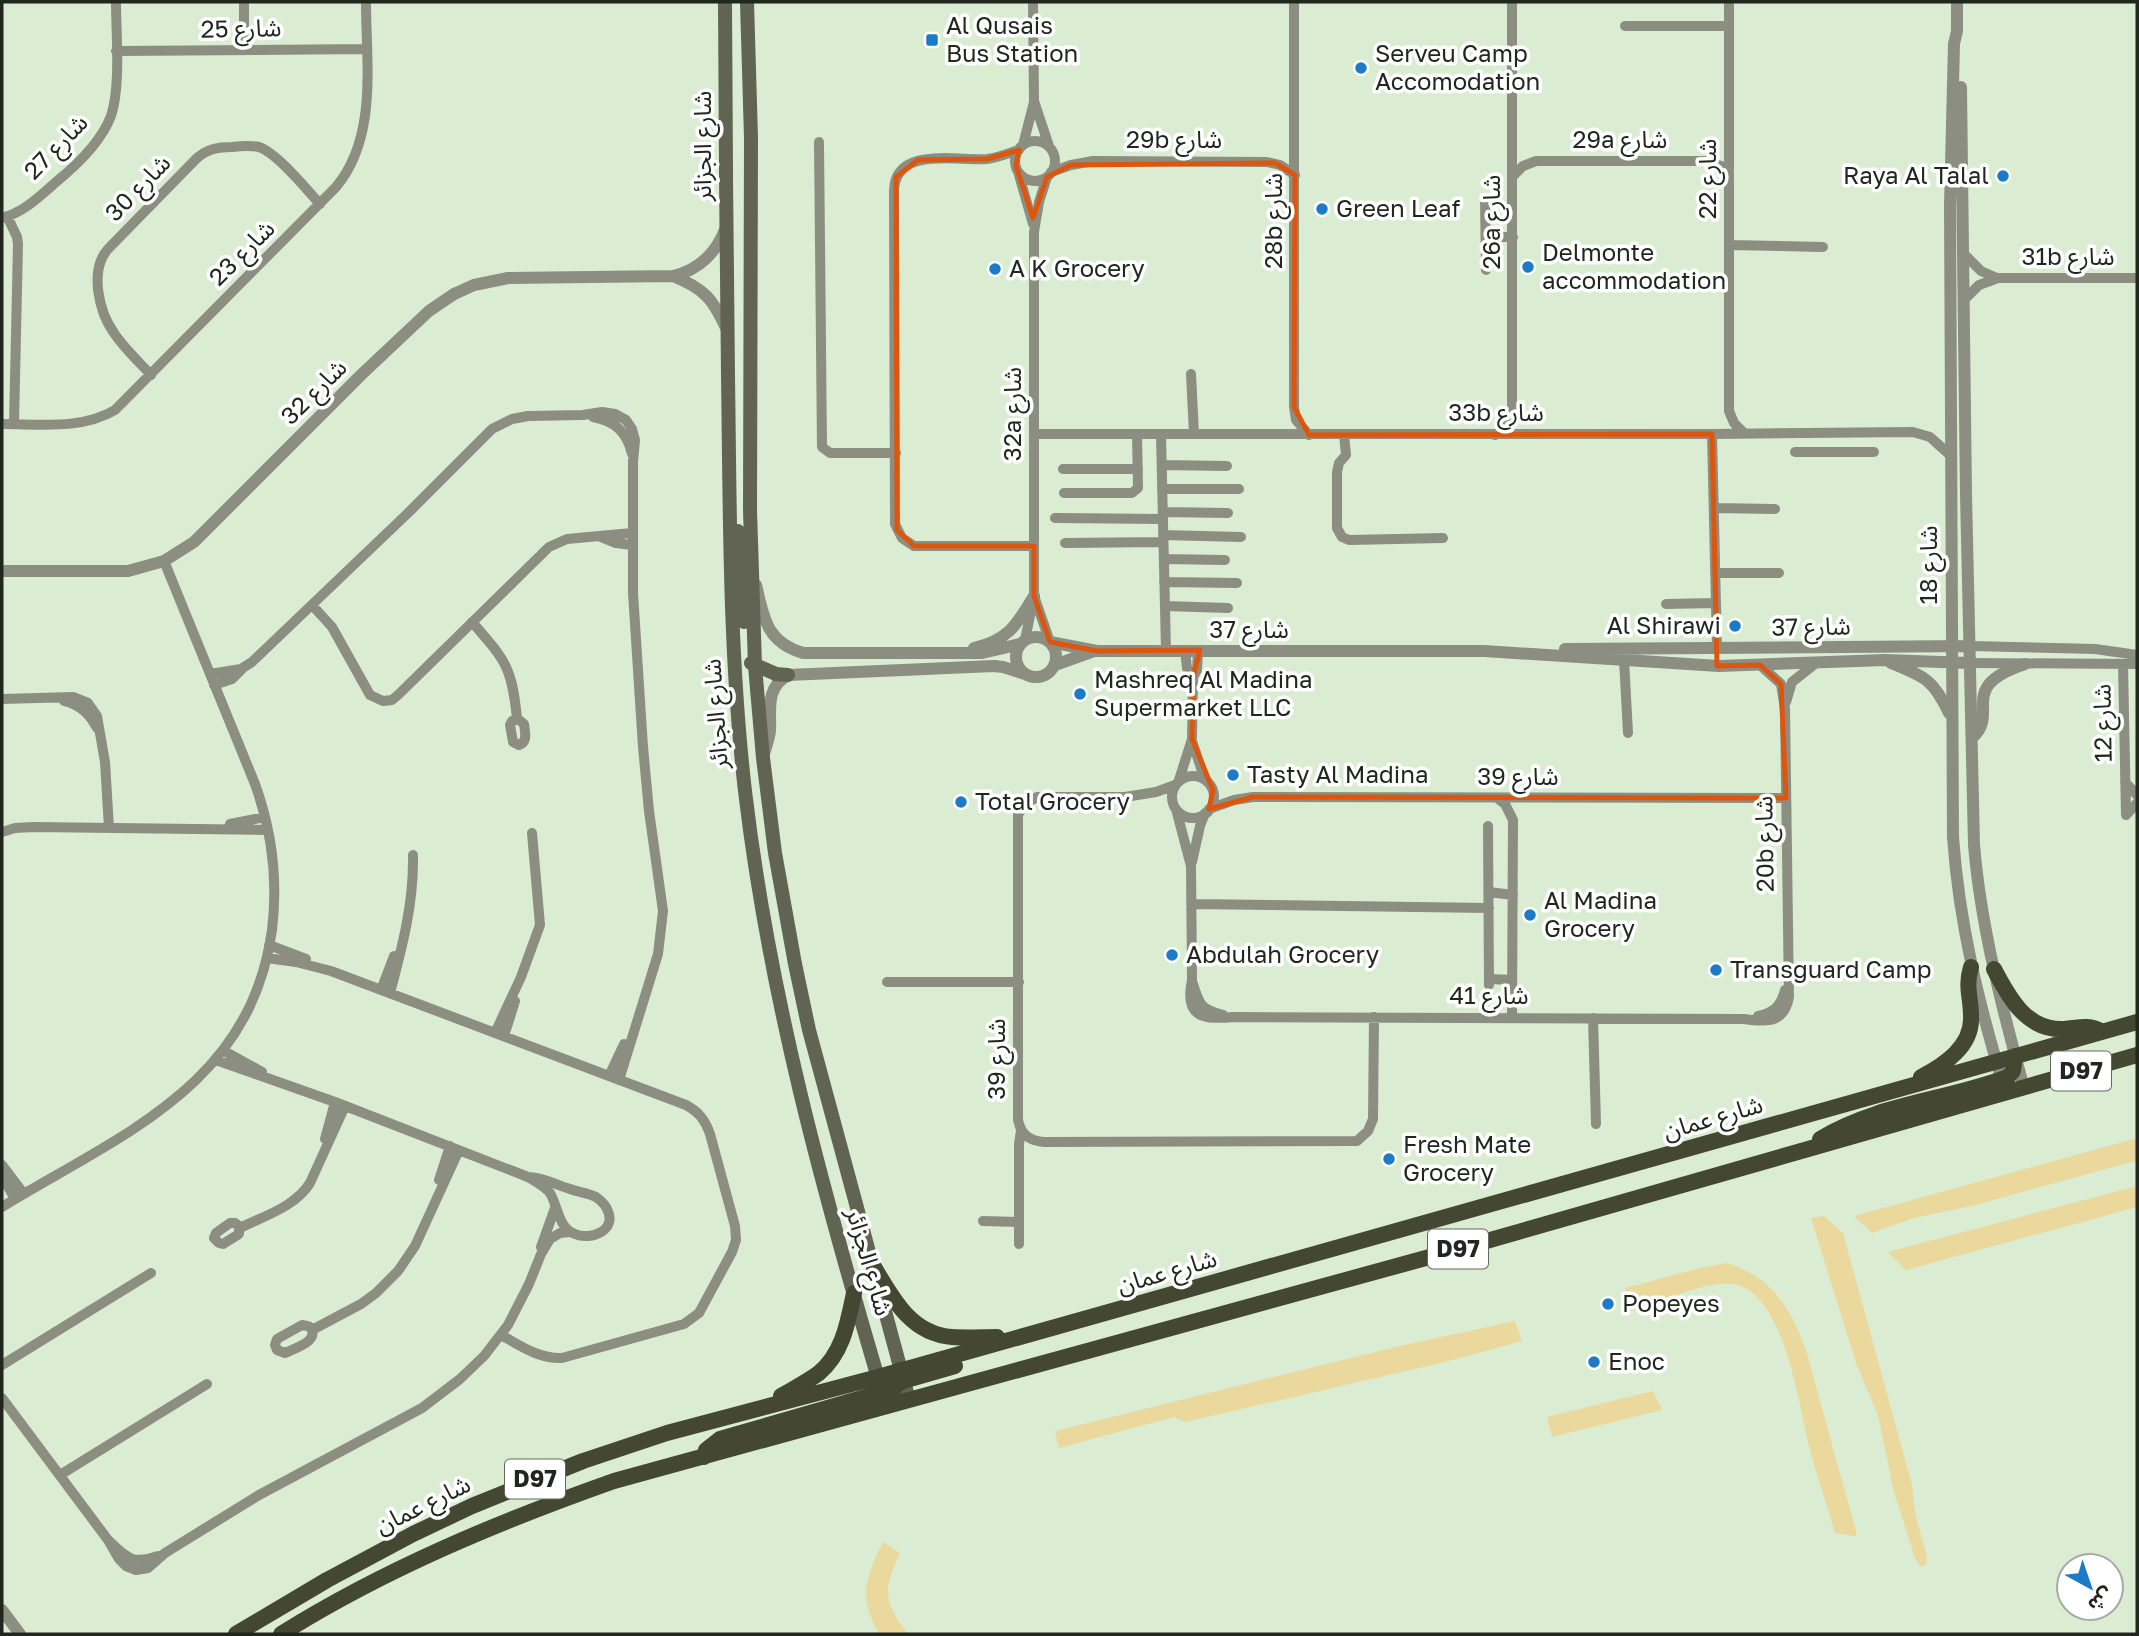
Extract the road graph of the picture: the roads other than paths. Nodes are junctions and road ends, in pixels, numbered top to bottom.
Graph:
1 (116, 2) edge
2 (244, 2) edge
3 (366, 2) edge
4 (724, 2) edge
5 (747, 2) edge
6 (1033, 2) edge
7 (1294, 2) edge
8 (1512, 2) edge
9 (1728, 2) edge
10 (1957, 2) edge
11 (1625, 26) dead end
12 (1728, 26) junction
13 (1957, 31) junction
14 (366, 49) junction
15 (244, 50) junction
16 (116, 51) junction
17 (1034, 102) junction
18 (819, 142) dead end
19 (1049, 146) junction
20 (1021, 147) junction
21 (1018, 171) junction
22 (1049, 174) junction
23 (1729, 174) junction
24 (1295, 175) junction
25 (1512, 177) junction
26 (1485, 199) dead end
27 (320, 204) junction
28 (4, 217) edge
29 (726, 226) junction
30 (1034, 232) junction
31 (1486, 237) junction
32 (1513, 237) junction
33 (1729, 245) junction
34 (1823, 247) dead end
35 (1964, 254) junction
36 (1486, 270) dead end
37 (673, 276) junction
38 (1998, 278) junction
39 (2137, 278) edge
40 (1965, 299) junction
41 (727, 331) junction
42 (728, 373) junction
43 (1191, 374) dead end
44 (151, 375) junction
45 (2, 424) edge
46 (14, 424) junction
47 (1034, 434) junction
48 (1138, 434) junction
49 (1194, 434) junction
50 (1712, 434) junction
51 (1745, 434) junction
52 (1834, 434) junction
53 (1161, 435) junction
54 (1309, 435) junction
55 (1344, 435) junction
56 (1495, 435) junction
57 (1795, 452) dead end
58 (1834, 452) junction
59 (1874, 452) dead end
60 (896, 453) junction
61 (1950, 456) junction
62 (1161, 465) junction
63 (1227, 466) dead end
64 (1063, 469) dead end
65 (1139, 469) junction
66 (1162, 489) junction
67 (1239, 489) dead end
68 (1063, 493) dead end
69 (1714, 508) junction
70 (1776, 509) dead end
71 (1228, 513) dead end
72 (1163, 516) junction
73 (1055, 518) dead end
74 (632, 533) junction
75 (601, 537) junction
76 (1241, 537) dead end
77 (1443, 538) dead end
78 (1163, 539) junction
79 (1065, 543) dead end
80 (632, 545) junction
81 (1034, 546) junction
82 (1164, 559) junction
83 (1225, 560) dead end
84 (164, 561) junction
85 (751, 565) junction
86 (2, 571) edge
87 (1715, 573) junction
88 (1779, 573) dead end
89 (1164, 582) junction
90 (1237, 583) dead end
91 (1034, 596) junction
92 (1716, 603) junction
93 (1666, 604) dead end
94 (312, 605) junction
95 (1165, 606) junction
96 (1228, 608) dead end
97 (472, 622) junction
98 (1023, 642) junction
99 (1050, 642) junction
100 (1951, 646) junction
101 (1970, 646) junction
102 (1717, 649) junction
103 (1097, 650) junction
104 (1166, 650) junction
105 (1484, 650) junction
106 (1191, 651) junction
107 (952, 653) junction
108 (2137, 655) edge
109 (1624, 660) junction
110 (1885, 660) junction
111 (1951, 662) junction
112 (1817, 663) junction
113 (1970, 663) junction
114 (1760, 664) junction
115 (2025, 664) junction
116 (2123, 664) junction
117 (2137, 664) edge
118 (1055, 665) junction
119 (755, 666) junction
120 (242, 669) junction
121 (210, 674) junction
122 (1025, 674) junction
123 (788, 675) junction
124 (214, 685) junction
125 (2, 699) edge
126 (1785, 709) junction
127 (1951, 718) junction
128 (517, 719) dead end
129 (1628, 733) dead end
130 (1972, 738) junction
131 (1192, 739) junction
132 (763, 758) junction
133 (1205, 780) junction
134 (2125, 781) junction
135 (1177, 783) junction
136 (2137, 795) edge
137 (1497, 798) junction
138 (1786, 798) junction
139 (2137, 803) edge
140 (1176, 809) junction
141 (1207, 811) junction
142 (265, 817) junction
143 (1488, 826) dead end
144 (109, 828) junction
145 (208, 828) junction
146 (268, 830) junction
147 (2, 832) edge
148 (532, 833) dead end
149 (413, 855) dead end
150 (1191, 866) junction
151 (1489, 892) junction
152 (1513, 895) junction
153 (1191, 904) junction
154 (1489, 908) junction
155 (269, 945) junction
156 (267, 958) junction
157 (1971, 967) junction
158 (1994, 969) junction
159 (331, 971) junction
160 (1788, 979) joint
161 (1513, 980) junction
162 (887, 982) dead end
163 (1019, 982) junction
164 (385, 992) junction
165 (1374, 1017) junction
166 (1512, 1017) junction
167 (1593, 1018) junction
168 (2137, 1022) edge
169 (2104, 1032) junction
170 (499, 1035) junction
171 (223, 1051) junction
172 (2137, 1055) edge
173 (2015, 1056) junction
174 (216, 1060) junction
175 (1997, 1062) junction
176 (614, 1078) junction
177 (275, 1080) junction
178 (2004, 1086) junction
179 (1906, 1087) junction
180 (2024, 1087) junction
181 (340, 1104) junction
182 (1596, 1124) dead end
183 (1021, 1130) junction
184 (1037, 1141) junction
185 (454, 1148) junction
186 (1019, 1157) junction
187 (2, 1165) edge
188 (2, 1176) edge
189 (528, 1177) junction
190 (19, 1196) junction
191 (2, 1207) edge
192 (555, 1208) junction
193 (983, 1221) dead end
194 (1019, 1222) junction
195 (240, 1228) dead end
196 (570, 1232) junction
197 (1019, 1244) dead end
198 (541, 1254) junction
199 (874, 1267) junction
200 (150, 1273) dead end
201 (854, 1293) junction
202 (1070, 1322) junction
203 (312, 1330) dead end
204 (501, 1335) junction
205 (1020, 1336) junction
206 (2, 1365) edge
207 (902, 1376) junction
208 (207, 1384) dead end
209 (890, 1396) junction
210 (2, 1398) edge
211 (767, 1405) junction
212 (60, 1475) junction
213 (2, 1610) edge
214 (20, 1634) edge
215 (236, 1634) edge
216 (281, 1634) edge

1 - 16 street, شارع 27
2 - 15 street
3 - 14 street, شارع 23
4 - 29 main road, شارع الجزائر
5 - 85 main road, شارع الجزائر
6 - 17 street
7 - 24 street, 28b شارع
8 - 25 street, 26a شارع
9 - 12 street, شارع 22
10 - 13 street, شارع 18
11 - 12 street
12 - 23 street, شارع 22
13 - 35 street, شارع 18
13 - 61 street, شارع 18
14 - 15 street, شارع 25
14 - 27 street, شارع 23
15 - 16 street, شارع 25
16 - 28 street, شارع 27
17 - 19 street
17 - 20 street
18 - 60 street
19 - 20 street
19 - 22 street
20 - 21 street
20 - 60 street
21 - 22 street
21 - 30 street, 32a شارع
22 - 24 street, 29b شارع
22 - 30 street, 32a شارع
23 - 25 street, 29a شارع
23 - 33 street, شارع 22
24 - 54 street, 28b شارع
25 - 32 street, 26a شارع
26 - 31 street
27 - 44 street, شارع 23
27 - 44 street, شارع 30
28 - 46 street
29 - 37 street, شارع 32
29 - 41 main road, شارع الجزائر
30 - 47 street, 32a شارع
31 - 32 street
31 - 36 street
32 - 56 street, 26a شارع
33 - 34 street
33 - 51 street, شارع 22
35 - 38 street, 31b شارع
35 - 40 street, شارع 18
37 - 41 street, شارع 32
37 - 84 street, شارع 32
38 - 39 street, 31b شارع
38 - 40 street, 31b شارع
40 - 101 street, شارع 18
41 - 42 main road, شارع الجزائر
42 - 119 main road
42 - 201 main road, شارع الجزائر
43 - 49 street
44 - 46 street, شارع 23
45 - 46 street, شارع 23
47 - 48 street, 33b شارع
47 - 81 street, 32a شارع
48 - 53 street, 33b شارع
48 - 65 street
49 - 53 street, 33b شارع
49 - 54 street, 33b شارع
50 - 51 street, 33b شارع
50 - 56 street, 33b شارع
50 - 69 street
51 - 52 street, 33b شارع
52 - 58 street
52 - 61 street, 33b شارع
53 - 62 street
54 - 55 street, 33b شارع
55 - 56 street, 33b شارع
55 - 77 street
57 - 58 street
58 - 59 street
60 - 81 street
61 - 100 street, شارع 18
62 - 63 street
62 - 66 street
64 - 65 street
65 - 68 street
66 - 67 street
66 - 72 street
69 - 70 street
69 - 87 street
71 - 72 street
72 - 73 street
72 - 78 street
74 - 75 street
74 - 80 street
74 - 94 street
75 - 80 street
75 - 97 street
76 - 78 street
78 - 79 street
78 - 82 street
80 - 176 street
81 - 91 street, 32a شارع
82 - 83 street
82 - 89 street
84 - 86 street, شارع 32
84 - 121 street
85 - 107 street
85 - 119 main road, شارع الجزائر
87 - 88 street
87 - 92 street
89 - 90 street
89 - 95 street
91 - 98 street, 32a شارع
91 - 99 street, 32a شارع
91 - 107 street
92 - 93 street
92 - 102 street
94 - 97 street
94 - 120 street
95 - 96 street
95 - 104 street
97 - 128 street
98 - 99 street
98 - 107 street
98 - 122 street
99 - 103 street, شارع 37
99 - 118 street
100 - 101 street, شارع 37
100 - 102 street, شارع 37
100 - 111 street, شارع 18
101 - 108 street, شارع 37
101 - 113 street, شارع 18
102 - 105 street, شارع 37
103 - 104 street, شارع 37
103 - 118 street, شارع 37
104 - 106 street, شارع 37
105 - 106 street, شارع 37
105 - 109 street, شارع 37
106 - 131 street
109 - 114 street, شارع 37
109 - 129 street
110 - 111 street, شارع 37
110 - 112 street, شارع 37
110 - 127 street
111 - 113 street, شارع 37
111 - 127 street, شارع 18
112 - 114 street, شارع 37
112 - 126 street, 20b شارع
113 - 115 street, شارع 37
113 - 130 street, شارع 18
114 - 126 street, 20b شارع
115 - 116 street, شارع 37
115 - 130 street
116 - 117 street, شارع 37
116 - 134 street, شارع 12
118 - 122 street
119 - 123 main road
119 - 132 main road, شارع الجزائر
120 - 121 street
120 - 124 street
121 - 124 street
122 - 123 street
123 - 132 street
124 - 142 street
125 - 144 street
126 - 138 street, 20b شارع
127 - 157 street, شارع 18
130 - 158 street, شارع 18
131 - 133 street
131 - 135 street
132 - 199 main road, شارع الجزائر
133 - 135 street
133 - 141 street
134 - 136 street, شارع 12
134 - 139 street, شارع 12
135 - 140 street
135 - 163 street, شارع 39
137 - 138 street, شارع 39
137 - 141 street, شارع 39
137 - 152 street
138 - 160 street, 20b شارع
140 - 141 street
140 - 150 street
141 - 150 street
142 - 145 street
142 - 146 street
143 - 151 street
144 - 145 street
144 - 147 street
145 - 146 street
146 - 155 street
148 - 170 street
149 - 164 street
150 - 153 street
151 - 152 street
151 - 154 street
152 - 161 street
153 - 154 street
153 - 165 street, شارع 41
154 - 161 street
155 - 156 street
155 - 159 street
156 - 159 street
156 - 171 street
157 - 175 street, شارع 18
157 - 179 main road
158 - 169 main road
158 - 173 street, شارع 18
159 - 164 street
160 - 167 street, شارع 41
161 - 166 street
162 - 163 street
163 - 183 street, شارع 39
164 - 170 street
165 - 166 street, شارع 41
165 - 184 street
166 - 167 street, شارع 41
167 - 182 street
168 - 169 main road, شارع عمان / D97
169 - 173 main road, شارع عمان / D97
170 - 176 street
171 - 174 street
171 - 177 street
172 - 180 main road, شارع عمان / D97
173 - 175 main road, شارع عمان / D97
173 - 178 main road
173 - 180 street, شارع 18
174 - 177 street
174 - 190 street
175 - 178 street, شارع 18
175 - 179 main road, شارع عمان / D97
176 - 204 street
177 - 181 street
178 - 180 main road, شارع عمان / D97
178 - 209 main road, شارع عمان / D97
179 - 202 main road, شارع عمان / D97
181 - 185 street
181 - 195 street
183 - 184 street, شارع 39
183 - 186 street
184 - 186 street
185 - 189 street
185 - 203 street
186 - 194 street
187 - 190 street
188 - 190 street
189 - 192 street
189 - 196 street
190 - 191 street
192 - 196 street
192 - 198 street
193 - 194 street
194 - 197 street
196 - 198 street
198 - 204 street
199 - 205 main road
199 - 207 main road, شارع الجزائر
200 - 206 street
201 - 209 main road, شارع الجزائر
201 - 211 main road
202 - 205 main road, شارع عمان / D97
202 - 207 main road
204 - 212 street
205 - 207 main road, شارع عمان / D97
207 - 209 main road, شارع عمان / D97
207 - 209 main road
208 - 212 street
209 - 211 main road, شارع عمان / D97
209 - 216 main road, شارع عمان / D97
210 - 212 street
211 - 215 main road, شارع عمان / D97
213 - 214 street

